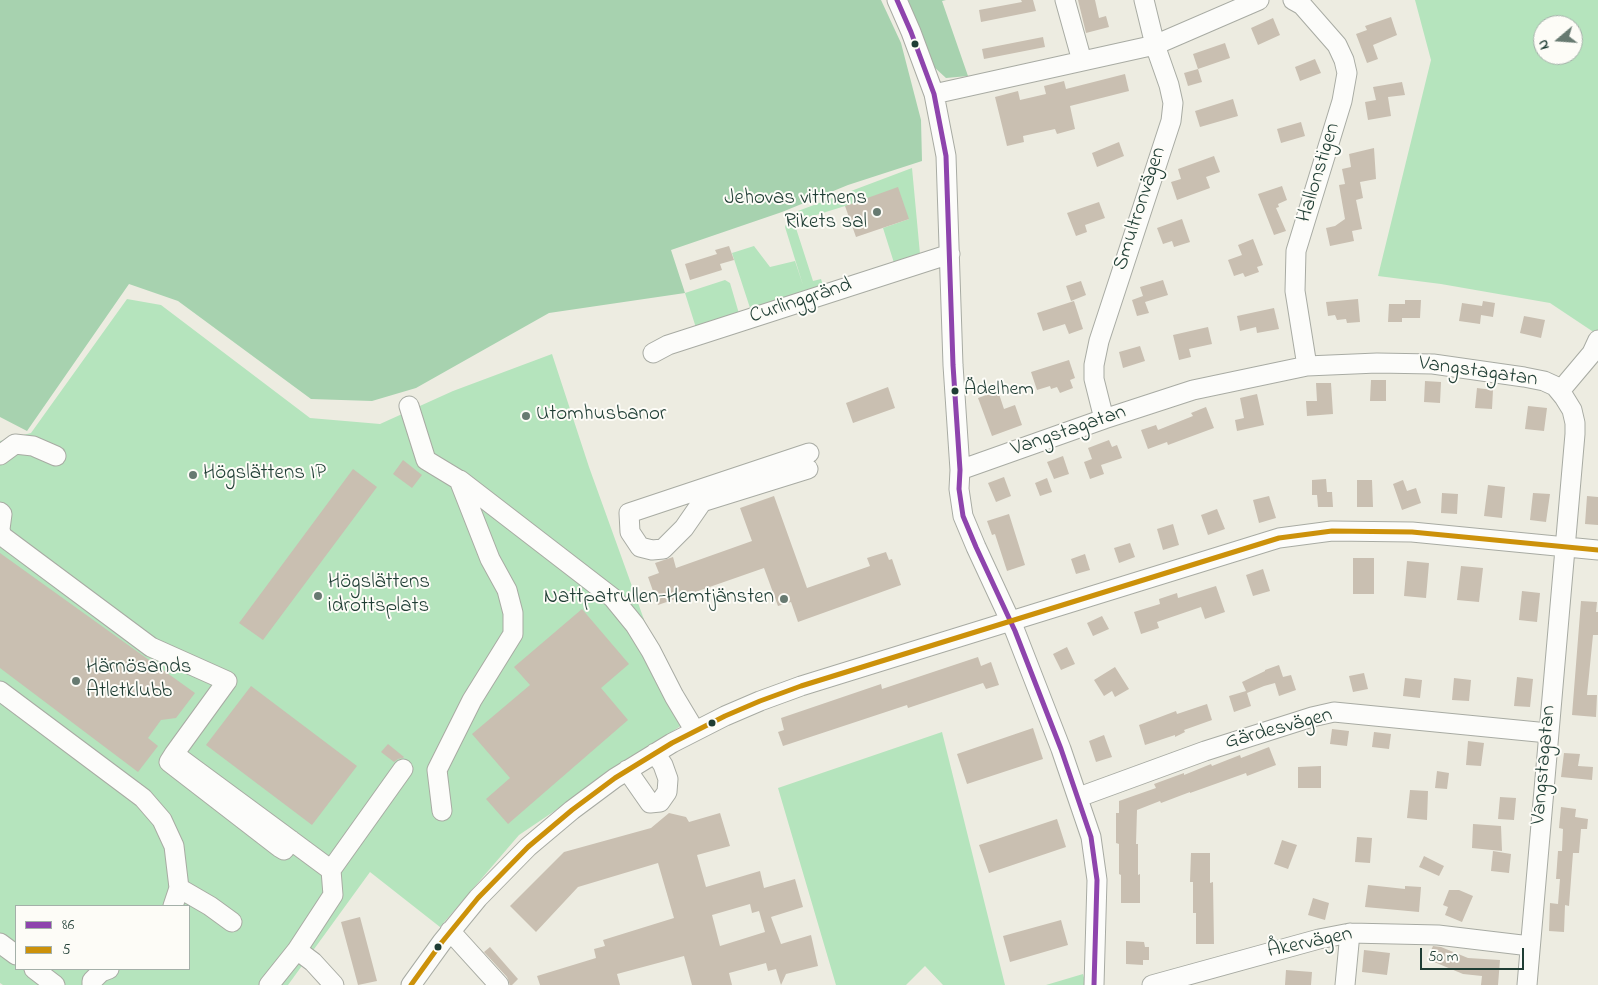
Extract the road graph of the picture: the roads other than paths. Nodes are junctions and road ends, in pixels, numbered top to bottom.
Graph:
1 (897, 0) edge
2 (1065, 0) edge
3 (1144, 0) edge
4 (1259, 0) edge
5 (1293, 0) edge
6 (1226, 7) edge
7 (1156, 45) junction
8 (1082, 60) junction
9 (934, 94) junction
10 (950, 254) junction
11 (1598, 340) edge
12 (653, 353) dead end
13 (1307, 366) junction
14 (1560, 391) junction
15 (409, 406) dead end
16 (1104, 419) junction
17 (2, 450) edge
18 (56, 456) dead end
19 (809, 461) joint
20 (960, 470) junction
21 (459, 480) junction
22 (0, 512) edge
23 (0, 529) edge
24 (1566, 547) junction
25 (1598, 550) edge
26 (1011, 621) junction
27 (0, 691) edge
28 (695, 731) junction
29 (1548, 733) junction
30 (655, 753) junction
31 (403, 770) dead end
32 (627, 770) junction
33 (1079, 797) junction
34 (442, 810) dead end
35 (331, 870) junction
36 (176, 897) edge
37 (232, 922) dead end
38 (450, 931) junction
39 (1350, 934) junction
40 (0, 943) edge
41 (1530, 946) junction
42 (297, 950) junction
43 (15, 954) edge
44 (35, 970) edge
45 (106, 970) edge
46 (88, 984) edge
47 (55, 985) edge
48 (269, 985) edge
49 (334, 985) edge
50 (411, 985) edge
51 (499, 985) edge
52 (1094, 985) edge
53 (1152, 985) edge
54 (1345, 985) edge
55 (1526, 985) edge

1 - 9 street
2 - 8 street
3 - 7 street, Smultronvägen
4 - 6 street
5 - 13 street, Hallonstigen
6 - 7 street
7 - 8 street
7 - 16 street, Smultronvägen
8 - 9 street
9 - 10 street
10 - 12 street, Curlinggränd
10 - 20 street
11 - 14 street
13 - 14 street, Vangstagatan
13 - 16 street, Vangstagatan
14 - 24 street, Vangstagatan
15 - 21 street
16 - 20 street, Vangstagatan
17 - 18 street
19 - 19 street
20 - 26 street
21 - 28 street
21 - 34 street
22 - 23 street
23 - 35 street
24 - 25 street
24 - 26 street
24 - 29 street, Vangstagatan
26 - 28 street
26 - 33 street
27 - 36 street
28 - 30 street
29 - 33 street, Gärdesvägen
29 - 41 street, Vangstagatan
30 - 32 street
30 - 32 street
31 - 35 street
32 - 38 street
33 - 52 street
35 - 42 street
36 - 37 street
38 - 50 street
38 - 51 street
39 - 41 street, Åkervägen
39 - 53 street, Åkervägen
39 - 54 street
40 - 43 street
41 - 55 street, Vangstagatan
42 - 48 street
42 - 49 street
44 - 47 street
45 - 46 street

